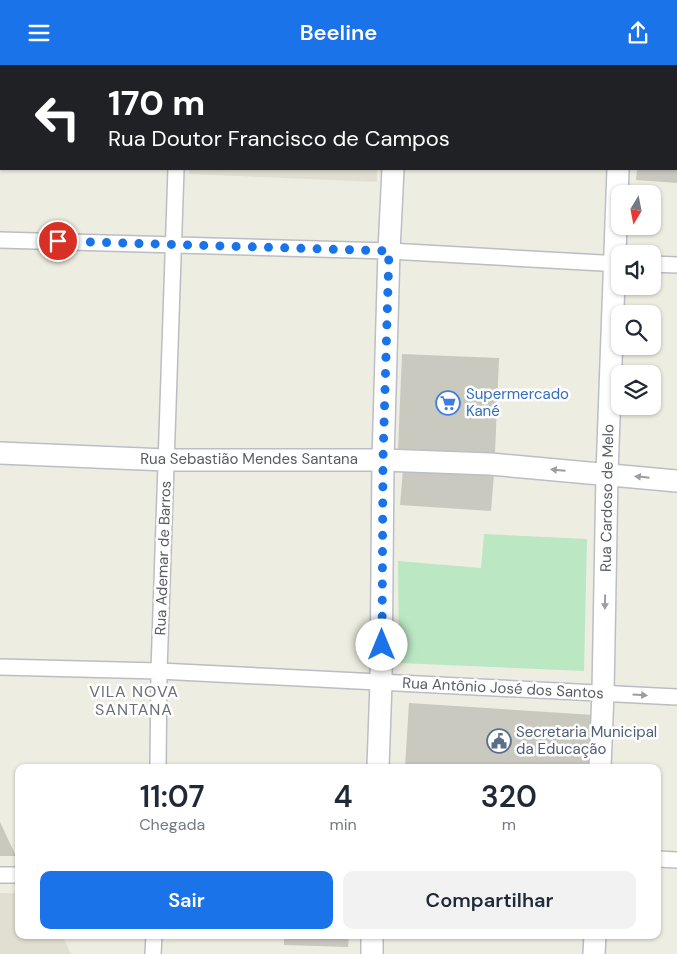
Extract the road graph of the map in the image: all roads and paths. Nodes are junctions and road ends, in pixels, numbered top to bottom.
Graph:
1 (176, 170) edge
2 (393, 170) edge
3 (618, 170) edge
4 (0, 240) edge
5 (174, 244) junction
6 (617, 245) edge
7 (389, 251) junction
8 (611, 264) edge
9 (661, 264) edge
10 (677, 265) edge
11 (616, 295) edge
12 (0, 453) edge
13 (166, 460) junction
14 (383, 460) junction
15 (607, 474) junction
16 (677, 481) edge
17 (0, 667) edge
18 (159, 671) junction
19 (382, 682) junction
20 (603, 693) junction
21 (677, 697) edge
22 (158, 764) edge
23 (378, 764) edge
24 (600, 764) edge
25 (661, 859) edge
26 (677, 860) edge
27 (0, 875) edge
28 (15, 875) edge
29 (154, 939) edge
30 (372, 939) edge
31 (595, 939) edge
32 (154, 954) edge
33 (372, 954) edge
34 (594, 954) edge

1 - 5 street, Rua Ademar de Barros
2 - 7 street
3 - 6 street, Rua Cardoso de Melo
4 - 5 street
5 - 7 street
5 - 13 street, Rua Ademar de Barros
7 - 8 street
7 - 14 street
9 - 10 street
11 - 15 street, Rua Cardoso de Melo
12 - 13 street, Rua Sebastião Mendes Santana
13 - 14 street, Rua Sebastião Mendes Santana
13 - 18 street, Rua Ademar de Barros
15 -> 14 street, Rua Sebastião Mendes Santana
14 - 19 street
16 -> 15 street, Rua Sebastião Mendes Santana
15 -> 20 street, Rua Cardoso de Melo
17 - 18 street, Rua Antônio José dos Santos
18 - 19 street, Rua Antônio José dos Santos
18 - 22 street, Rua Ademar de Barros
19 - 20 street, Rua Antônio José dos Santos
19 - 23 street
20 -> 21 street, Rua Antônio José dos Santos
20 - 24 street, Rua Cardoso de Melo
25 - 26 street
27 - 28 street
29 - 32 street
30 - 33 street
31 - 34 street

